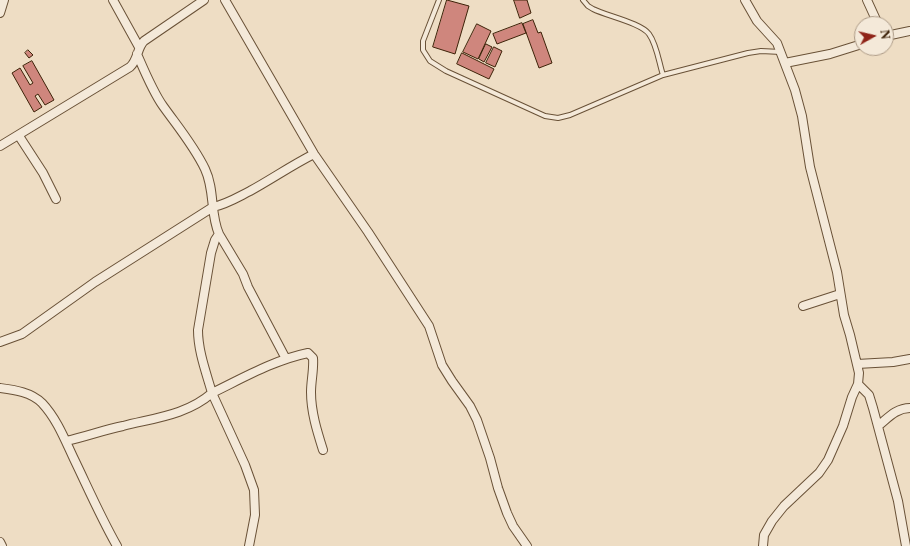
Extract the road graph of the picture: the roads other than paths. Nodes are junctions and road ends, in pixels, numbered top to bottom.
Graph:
1 (4, 0) edge
2 (113, 0) edge
3 (204, 0) edge
4 (225, 0) edge
5 (439, 0) edge
6 (583, 0) edge
7 (746, 0) edge
8 (867, 0) edge
9 (0, 13) edge
10 (874, 16) edge
11 (910, 31) edge
12 (894, 34) edge
13 (854, 46) edge
14 (138, 51) junction
15 (782, 52) junction
16 (784, 63) junction
17 (663, 76) junction
18 (19, 136) junction
19 (0, 146) edge
20 (314, 154) junction
21 (56, 199) dead end
22 (214, 207) junction
23 (219, 234) junction
24 (840, 294) junction
25 (803, 306) dead end
26 (0, 342) edge
27 (286, 359) junction
28 (910, 359) edge
29 (857, 364) junction
30 (858, 384) junction
31 (0, 388) edge
32 (212, 393) junction
33 (910, 408) edge
34 (878, 426) junction
35 (66, 441) junction
36 (323, 450) dead end
37 (0, 542) edge
38 (2, 546) edge
39 (118, 546) edge
40 (249, 546) edge
41 (527, 546) edge
42 (763, 546) edge
43 (906, 546) edge

1 - 9 street
2 - 14 street
3 - 14 street
4 - 20 street
5 - 17 lane
6 - 17 lane
7 - 15 street
8 - 10 street
11 - 12 street
13 - 16 street
14 - 18 street
14 - 22 street
15 - 16 street
15 - 17 lane
16 - 24 street
18 - 19 street
18 - 21 street
20 - 22 street
20 - 41 street
22 - 23 street
22 - 26 street
23 - 27 street
23 - 32 street
24 - 25 street
24 - 29 street
27 - 32 street
27 - 36 street
28 - 29 street
29 - 30 street
30 - 34 street
30 - 42 street
31 - 35 street
32 - 35 street
32 - 40 street
33 - 34 street
34 - 43 street
35 - 39 street
37 - 38 street

